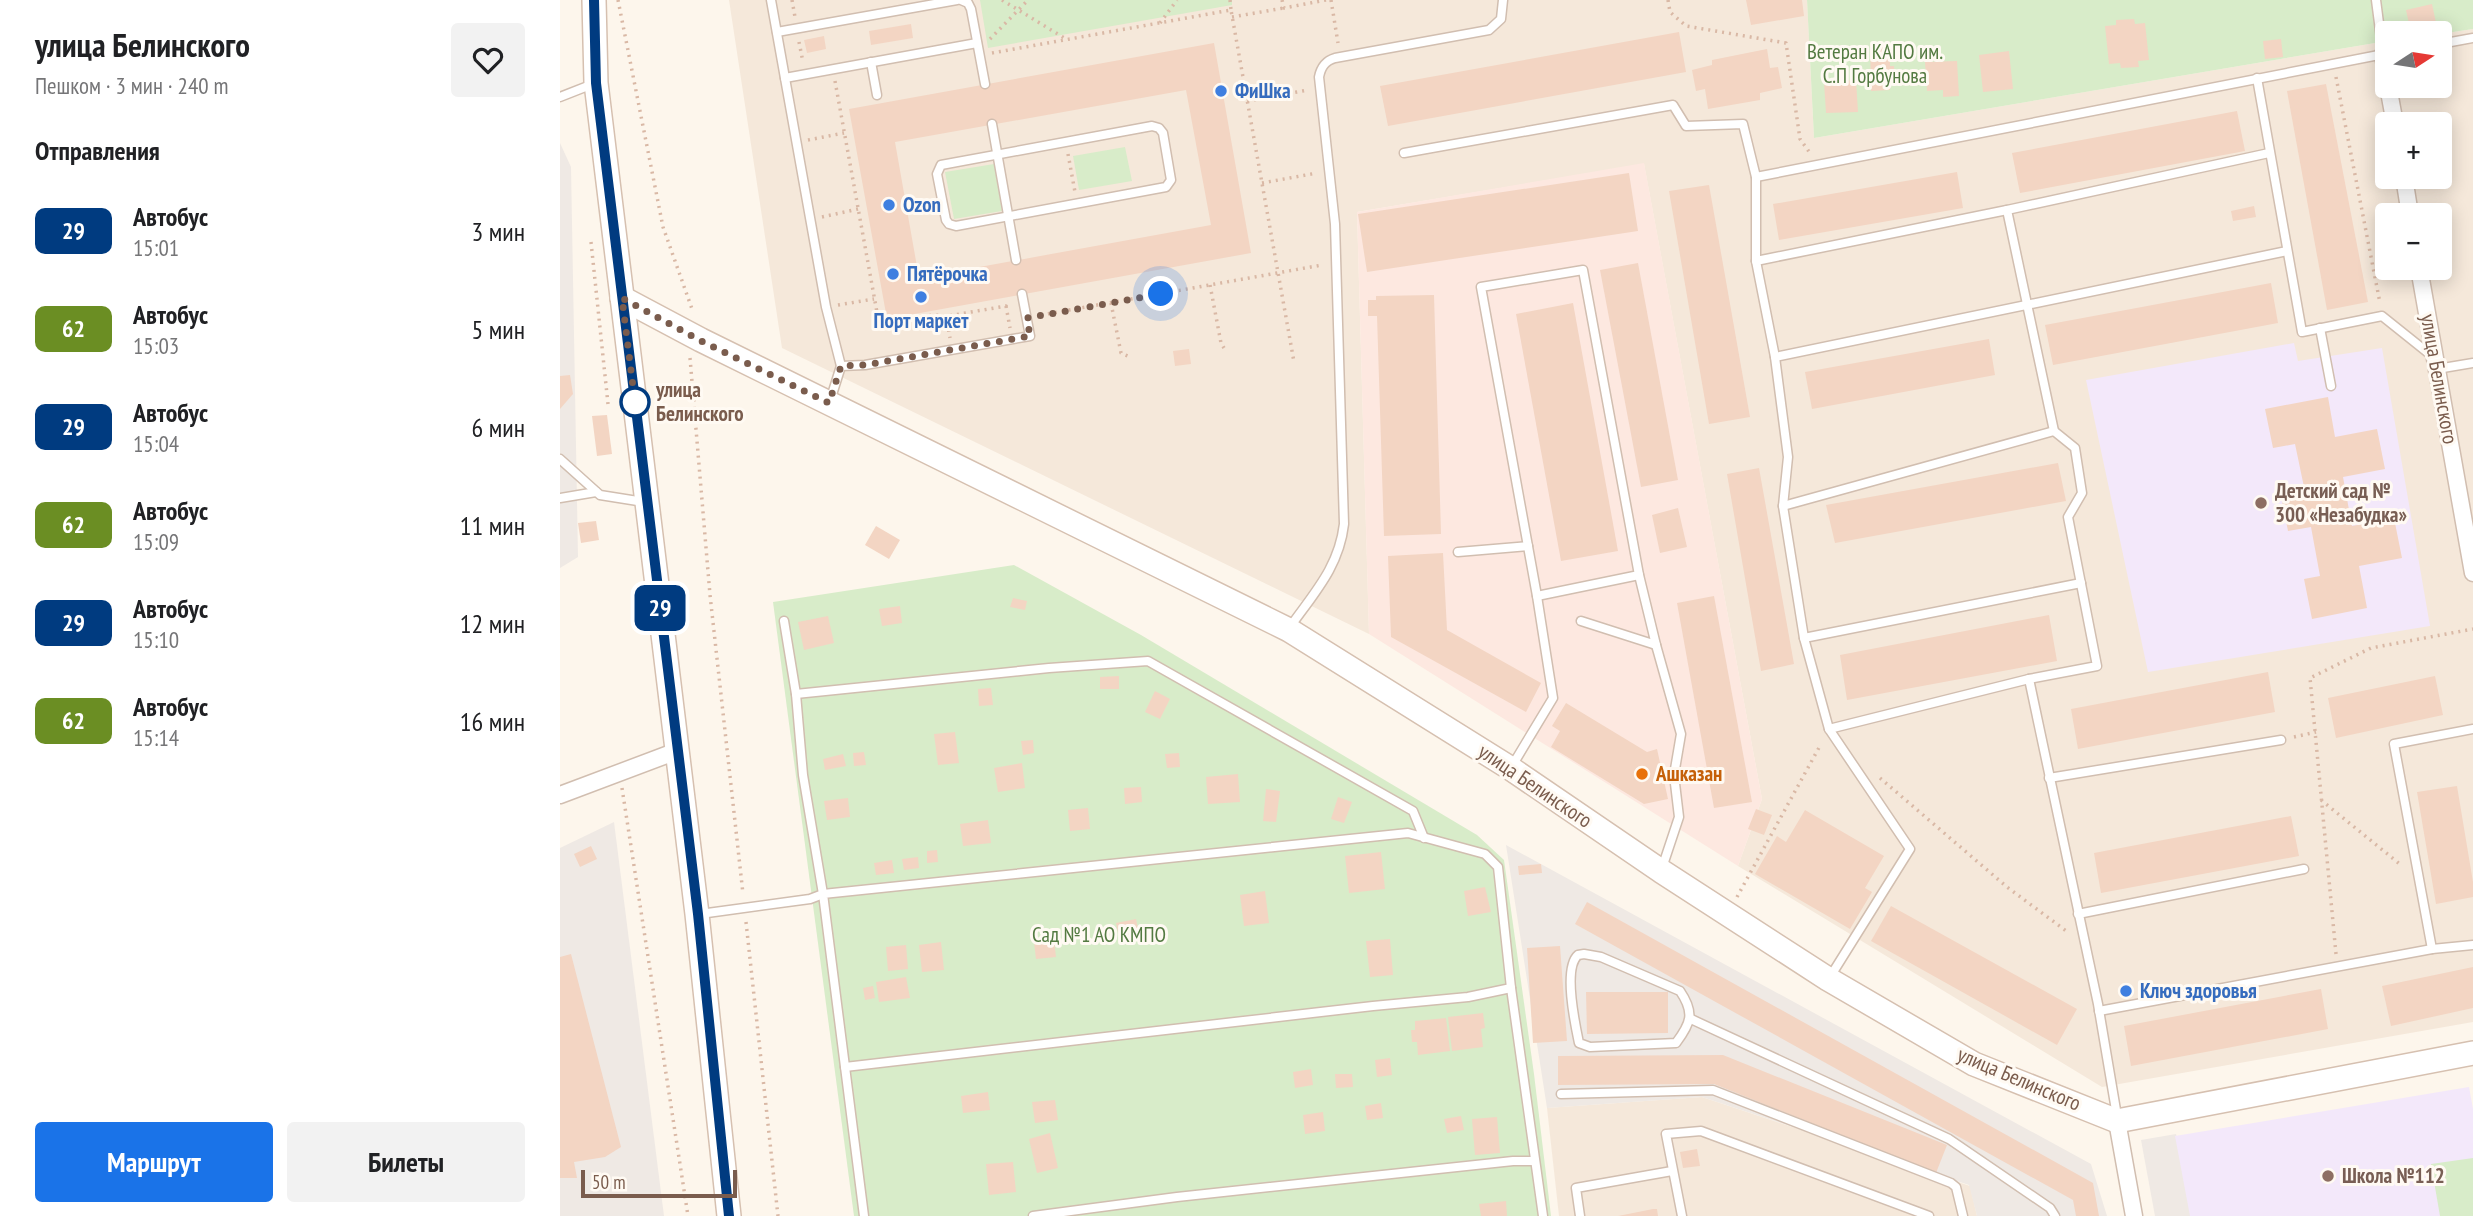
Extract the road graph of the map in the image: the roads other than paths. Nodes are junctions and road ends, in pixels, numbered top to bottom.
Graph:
1 (594, 0) edge
2 (771, 0) edge
3 (959, 0) edge
4 (1503, 0) edge
5 (2376, 0) edge
6 (2380, 21) edge
7 (777, 32) junction
8 (2473, 38) edge
9 (2452, 42) edge
10 (978, 50) junction
11 (2375, 56) edge
12 (871, 62) junction
13 (785, 78) junction
14 (2257, 78) junction
15 (596, 83) junction
16 (985, 84) dead end
17 (877, 95) dead end
18 (560, 97) edge
19 (992, 124) dead end
20 (1404, 153) dead end
21 (2269, 153) junction
22 (997, 154) junction
23 (1756, 177) junction
24 (2007, 210) junction
25 (1008, 216) junction
26 (2287, 251) junction
27 (1016, 260) dead end
28 (1756, 261) junction
29 (2421, 280) edge
30 (1022, 294) dead end
31 (622, 298) junction
32 (2027, 304) junction
33 (2320, 328) junction
34 (1775, 356) junction
35 (2473, 363) edge
36 (2436, 364) junction
37 (841, 366) junction
38 (2331, 386) dead end
39 (829, 403) junction
40 (2054, 431) junction
41 (560, 459) edge
42 (596, 492) junction
43 (560, 498) edge
44 (647, 502) junction
45 (1783, 506) junction
46 (1528, 546) junction
47 (1458, 552) dead end
48 (2473, 573) edge
49 (1639, 575) junction
50 (2081, 583) junction
51 (1537, 596) junction
52 (784, 621) dead end
53 (1581, 621) dead end
54 (1289, 629) junction
55 (1804, 638) junction
56 (1656, 645) junction
57 (2029, 679) junction
58 (796, 694) junction
59 (1829, 729) junction
60 (2473, 729) edge
61 (2281, 740) road end
62 (677, 751) junction
63 (1510, 768) junction
64 (2049, 778) junction
65 (560, 795) edge
66 (1424, 838) junction
67 (2304, 869) dead end
68 (1661, 871) junction
69 (823, 894) junction
70 (698, 914) junction
71 (2078, 914) junction
72 (2473, 945) edge
73 (2432, 949) junction
74 (1828, 979) junction
75 (1511, 988) junction
76 (2099, 1011) junction
77 (1690, 1019) junction
78 (2473, 1053) edge
79 (845, 1068) junction
80 (1561, 1094) dead end
81 (2118, 1121) junction
82 (1534, 1161) junction
83 (1671, 1171) junction
84 (729, 1216) edge
85 (864, 1216) edge
86 (1033, 1216) edge
87 (1543, 1216) edge
88 (1580, 1216) edge
89 (1682, 1216) edge
90 (1929, 1216) edge
91 (1963, 1216) edge
92 (2055, 1216) edge
93 (2134, 1216) edge

1 - 15 street
2 - 7 lane
3 - 7 lane
3 - 10 lane
4 - 54 lane
5 - 6 lane
7 - 13 lane
8 - 9 lane
10 - 12 lane
10 - 16 lane
11 - 14 lane
12 - 13 lane
12 - 17 lane
13 - 37 lane
14 - 21 lane
14 - 23 lane
15 - 18 lane
15 - 31 street
19 - 22 lane
20 - 23 lane
21 - 24 lane
21 - 26 lane
22 - 25 lane
22 - 25 lane
22 - 25 lane
23 - 28 lane
24 - 28 lane
24 - 32 lane
25 - 27 lane
26 - 32 lane
26 - 33 lane
28 - 34 lane
29 - 36 street, улица Белинского
30 - 37 lane
31 - 39 street, улица Белинского
31 - 44 street
32 - 34 lane
32 - 40 lane
33 - 36 lane
33 - 38 lane
34 - 45 lane
35 - 36 lane
36 - 48 street, улица Белинского
37 - 39 lane
39 - 54 street, улица Белинского
40 - 45 lane
40 - 50 lane
41 - 42 lane
42 - 43 lane
42 - 44 lane
44 - 62 street
45 - 55 lane
46 - 47 lane
46 - 49 lane
46 - 51 lane
49 - 51 lane
49 - 56 lane
50 - 55 lane
50 - 57 lane
51 - 63 lane
52 - 58 lane
53 - 56 lane
54 - 63 street, улица Белинского
55 - 59 lane
56 - 68 lane
57 - 59 lane
57 - 64 lane
58 - 66 lane
58 - 69 lane
59 - 74 lane
60 - 73 lane
61 - 64 lane
62 - 65 street
62 - 70 street
63 - 68 street, улица Белинского
64 - 71 lane
66 - 69 lane
66 - 75 lane
67 - 71 lane
68 - 74 street, улица Белинского
69 - 70 lane
69 - 79 lane
70 - 84 street
71 - 76 lane
72 - 73 lane
73 - 76 lane
74 - 81 street, улица Белинского
75 - 79 lane
75 - 82 lane
76 - 81 lane
77 - 77 lane
77 - 92 lane
78 - 81 street
79 - 85 lane
80 - 91 lane
81 - 93 street
82 - 86 lane
82 - 87 lane
83 - 88 lane
83 - 89 lane
83 - 90 lane

